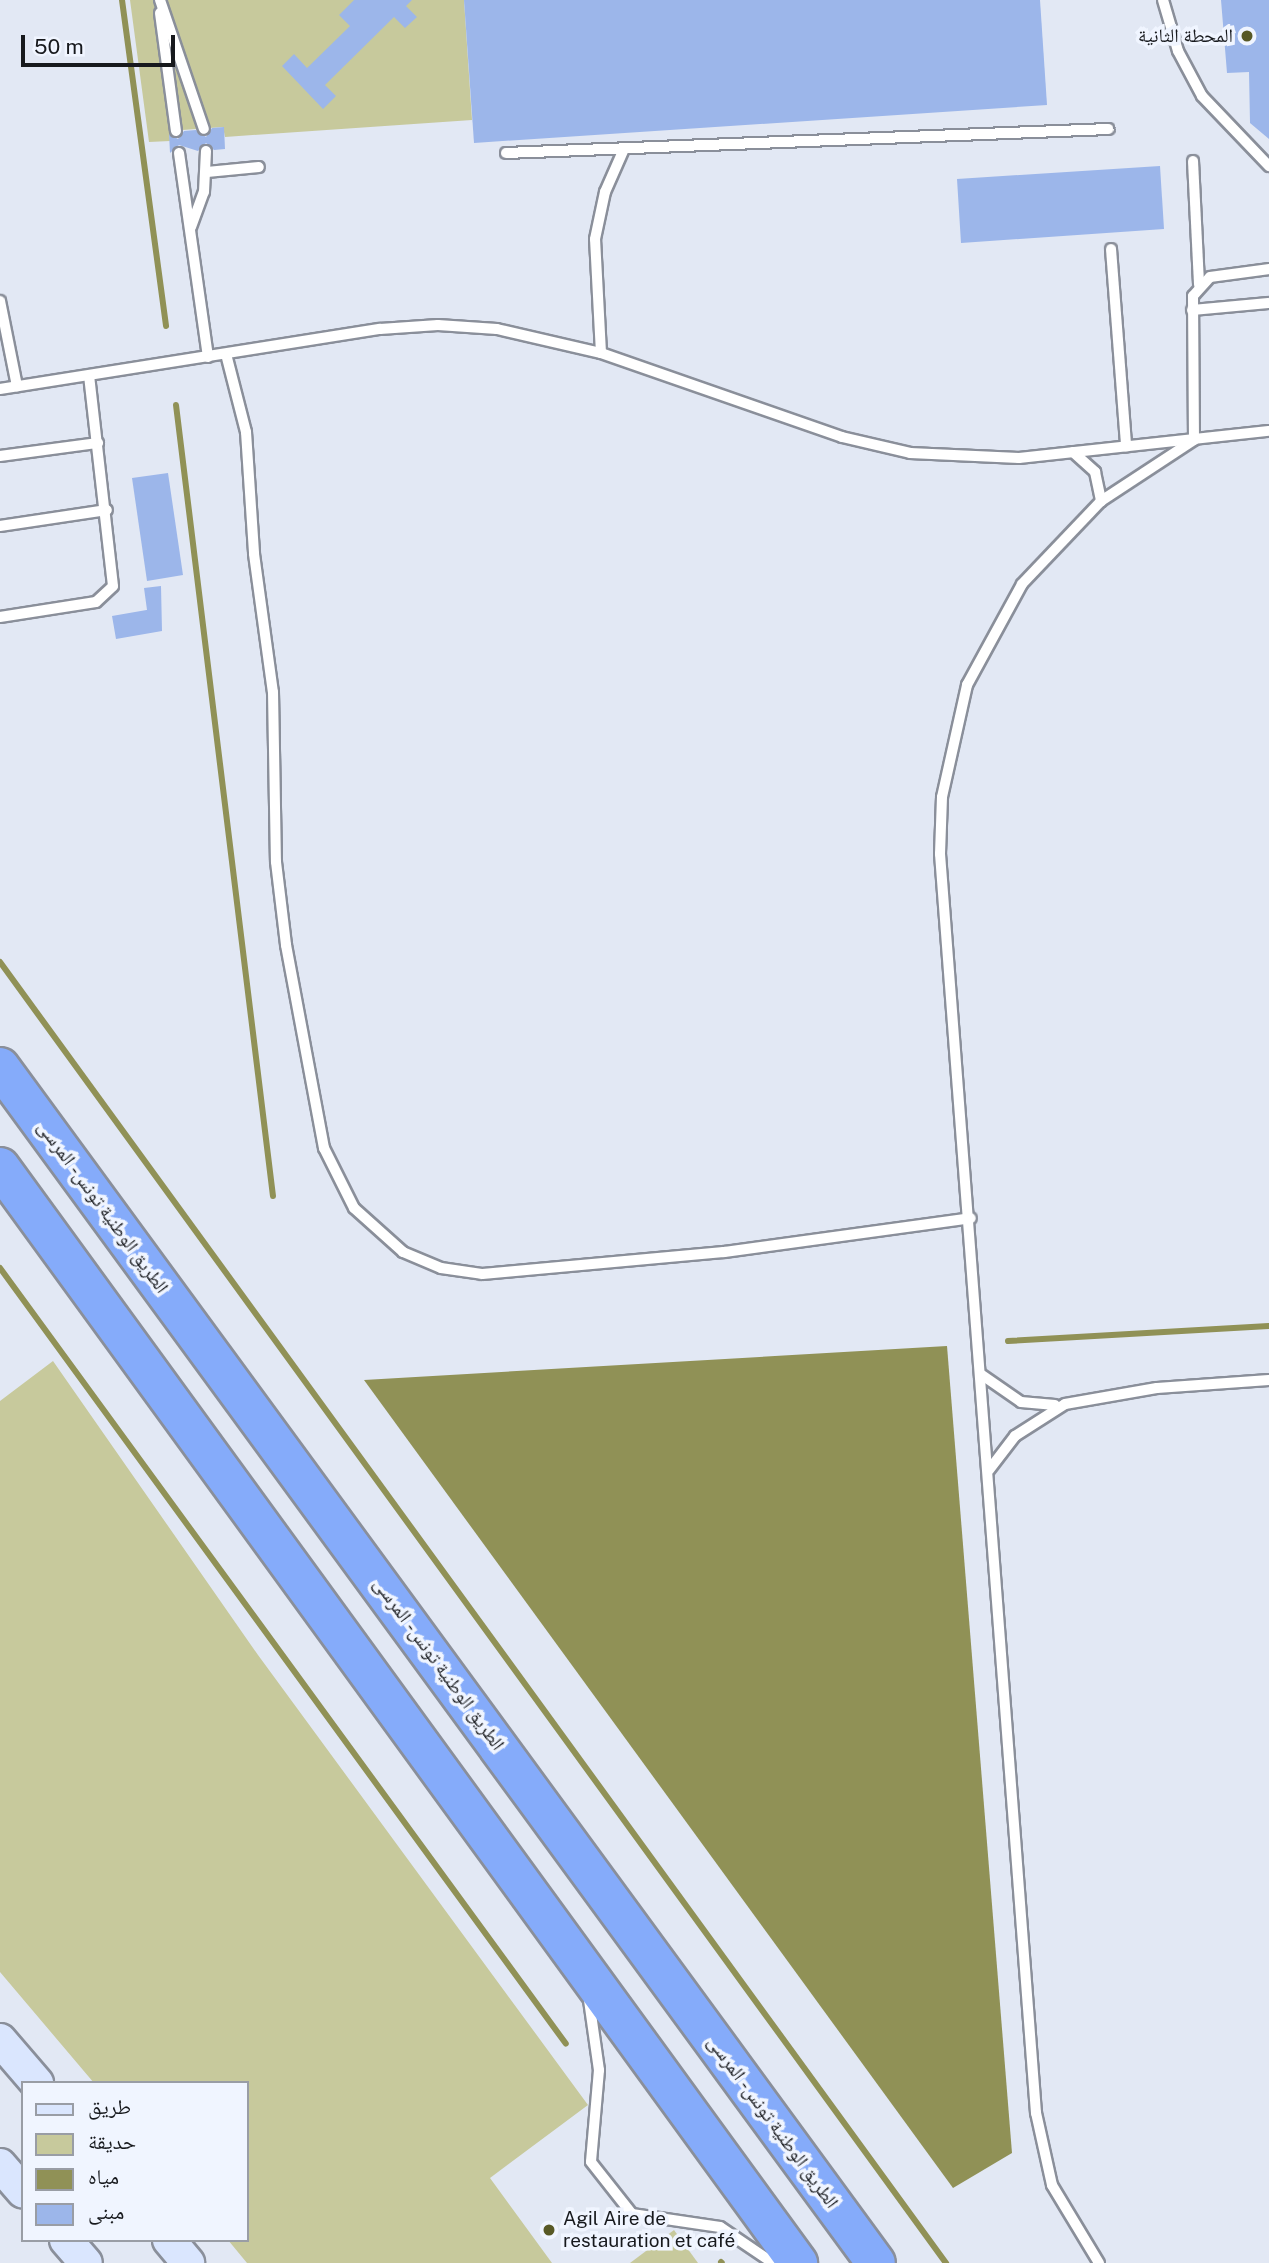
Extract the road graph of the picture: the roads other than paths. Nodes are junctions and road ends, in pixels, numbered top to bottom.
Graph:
1 (159, 0) edge
2 (1163, 0) edge
3 (204, 129) dead end
4 (1109, 129) dead end
5 (176, 131) dead end
6 (624, 149) junction
7 (206, 150) dead end
8 (179, 153) dead end
9 (506, 153) dead end
10 (1193, 161) dead end
11 (1269, 166) edge
12 (259, 167) dead end
13 (207, 172) junction
14 (190, 230) junction
15 (1111, 249) dead end
16 (1269, 269) edge
17 (1199, 285) junction
18 (1269, 303) edge
19 (0, 305) edge
20 (1192, 310) junction
21 (601, 352) junction
22 (226, 354) junction
23 (208, 357) junction
24 (89, 375) junction
25 (16, 386) junction
26 (0, 388) edge
27 (1269, 431) edge
28 (1194, 440) junction
29 (98, 443) junction
30 (1126, 446) junction
31 (1073, 452) junction
32 (0, 456) edge
33 (1101, 501) junction
34 (107, 510) junction
35 (0, 526) edge
36 (0, 617) edge
37 (0, 1067) edge
38 (0, 1167) edge
39 (971, 1218) junction
40 (982, 1375) junction
41 (1269, 1380) edge
42 (1065, 1404) junction
43 (989, 1470) junction
44 (576, 1964) junction
45 (0, 2040) edge
46 (35, 2081) edge
47 (0, 2165) edge
48 (21, 2189) edge
49 (68, 2242) edge
50 (86, 2263) edge
51 (773, 2263) edge
52 (798, 2263) edge
53 (876, 2263) edge
54 (1098, 2263) edge

1 - 3 lane
1 - 5 lane
2 - 11 lane
4 - 6 lane
6 - 9 lane
6 - 21 lane
7 - 13 lane
8 - 14 lane
10 - 17 lane
12 - 13 lane
13 - 14 lane
14 - 23 lane
15 - 30 lane
16 - 17 lane
17 - 20 lane
18 - 20 lane
19 - 25 lane
20 - 28 lane
21 - 22 lane
21 - 31 lane
22 - 23 lane
22 - 39 lane
23 - 24 lane
24 - 25 lane
24 - 29 lane
25 - 26 lane
27 - 28 lane
28 - 30 lane
28 - 33 lane
29 - 32 lane
29 - 34 lane
30 - 31 lane
31 - 33 lane
33 - 39 lane
34 - 35 lane
34 - 36 lane
37 - 53 highway, الطريق الوطنية تونس - المرسى
38 - 44 highway
39 - 40 lane
40 - 42 lane
40 - 43 lane
41 - 42 lane
42 - 43 lane
43 - 54 lane
44 - 51 lane
44 - 52 highway
45 - 46 main road
47 - 48 main road
49 - 50 main road

